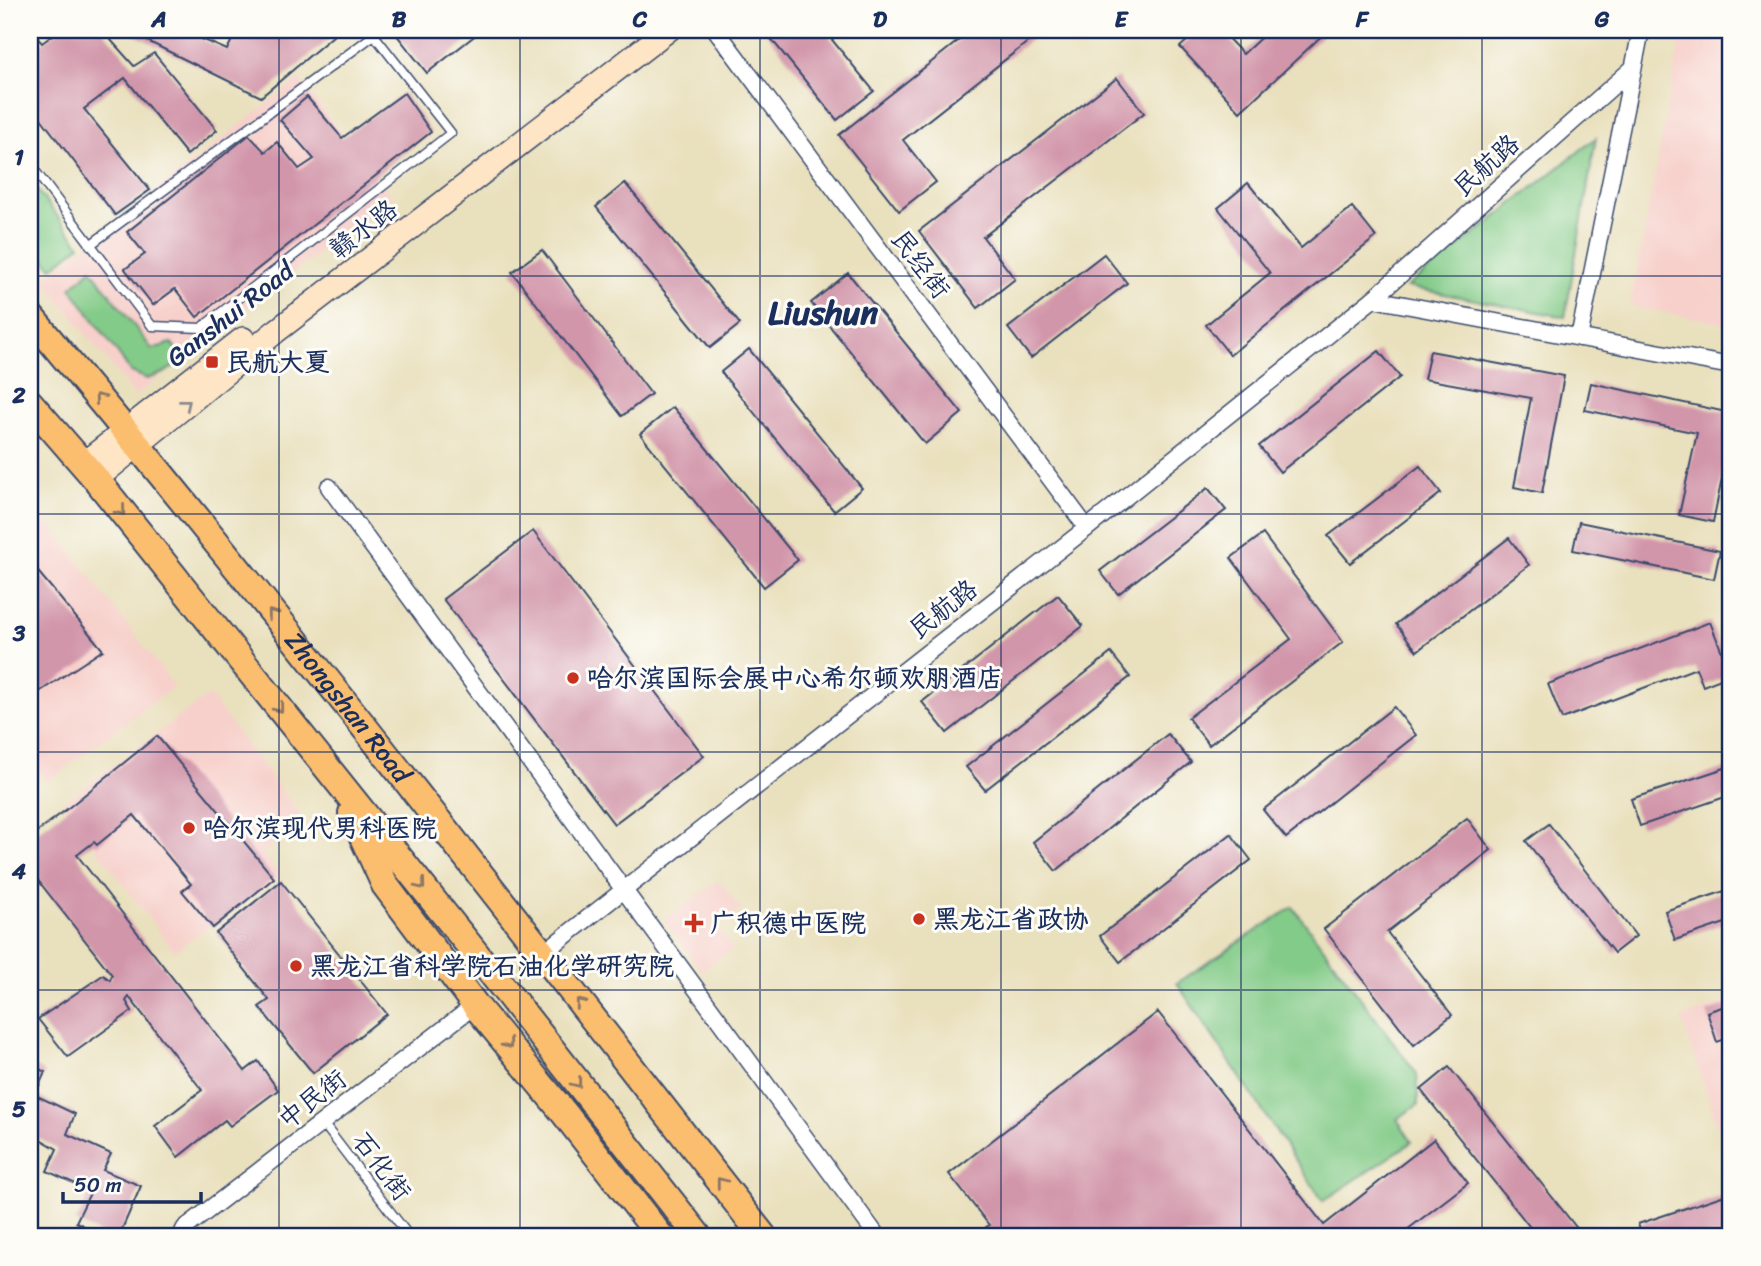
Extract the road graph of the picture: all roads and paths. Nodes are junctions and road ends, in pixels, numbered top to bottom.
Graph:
1 (645, 30) edge
2 (668, 30) edge
3 (716, 30) edge
4 (1642, 30) edge
5 (377, 32) edge
6 (1633, 68) junction
7 (30, 164) edge
8 (90, 244) junction
9 (1373, 299) junction
10 (30, 316) edge
11 (1579, 338) junction
12 (1731, 366) edge
13 (30, 403) edge
14 (131, 437) junction
15 (89, 472) junction
16 (329, 487) dead end
17 (1087, 528) junction
18 (339, 783) junction
19 (625, 888) junction
20 (542, 954) junction
21 (475, 1005) junction
22 (322, 1122) junction
23 (181, 1236) edge
24 (409, 1236) edge
25 (660, 1236) edge
26 (698, 1236) edge
27 (762, 1236) edge
28 (877, 1236) edge

1 - 14 main road, Ganshui Road
14 -> 2 main road, 赣水路
3 - 17 street, 民经街
4 - 6 street
5 - 8 lane
5 - 8 lane
6 - 9 street, 民航路
6 - 11 street
7 - 8 lane
9 - 11 street
9 - 17 street, 民航路
14 -> 10 main road, Zhongshan Road
11 - 12 street
13 - 15 main road, Zhongshan Road
14 - 15 main road, Ganshui Road
20 -> 14 main road, Zhongshan Road
15 -> 18 main road, Zhongshan Road
16 - 19 street
17 - 19 street, 民航路
18 - 21 main road
18 -> 26 main road, Zhongshan Road
19 - 20 street, 民航路
19 - 28 street
27 -> 20 main road, Zhongshan Road
21 - 22 street, 中民街
21 -> 25 main road
22 - 23 street, 中民街
22 - 24 lane, 石化街

